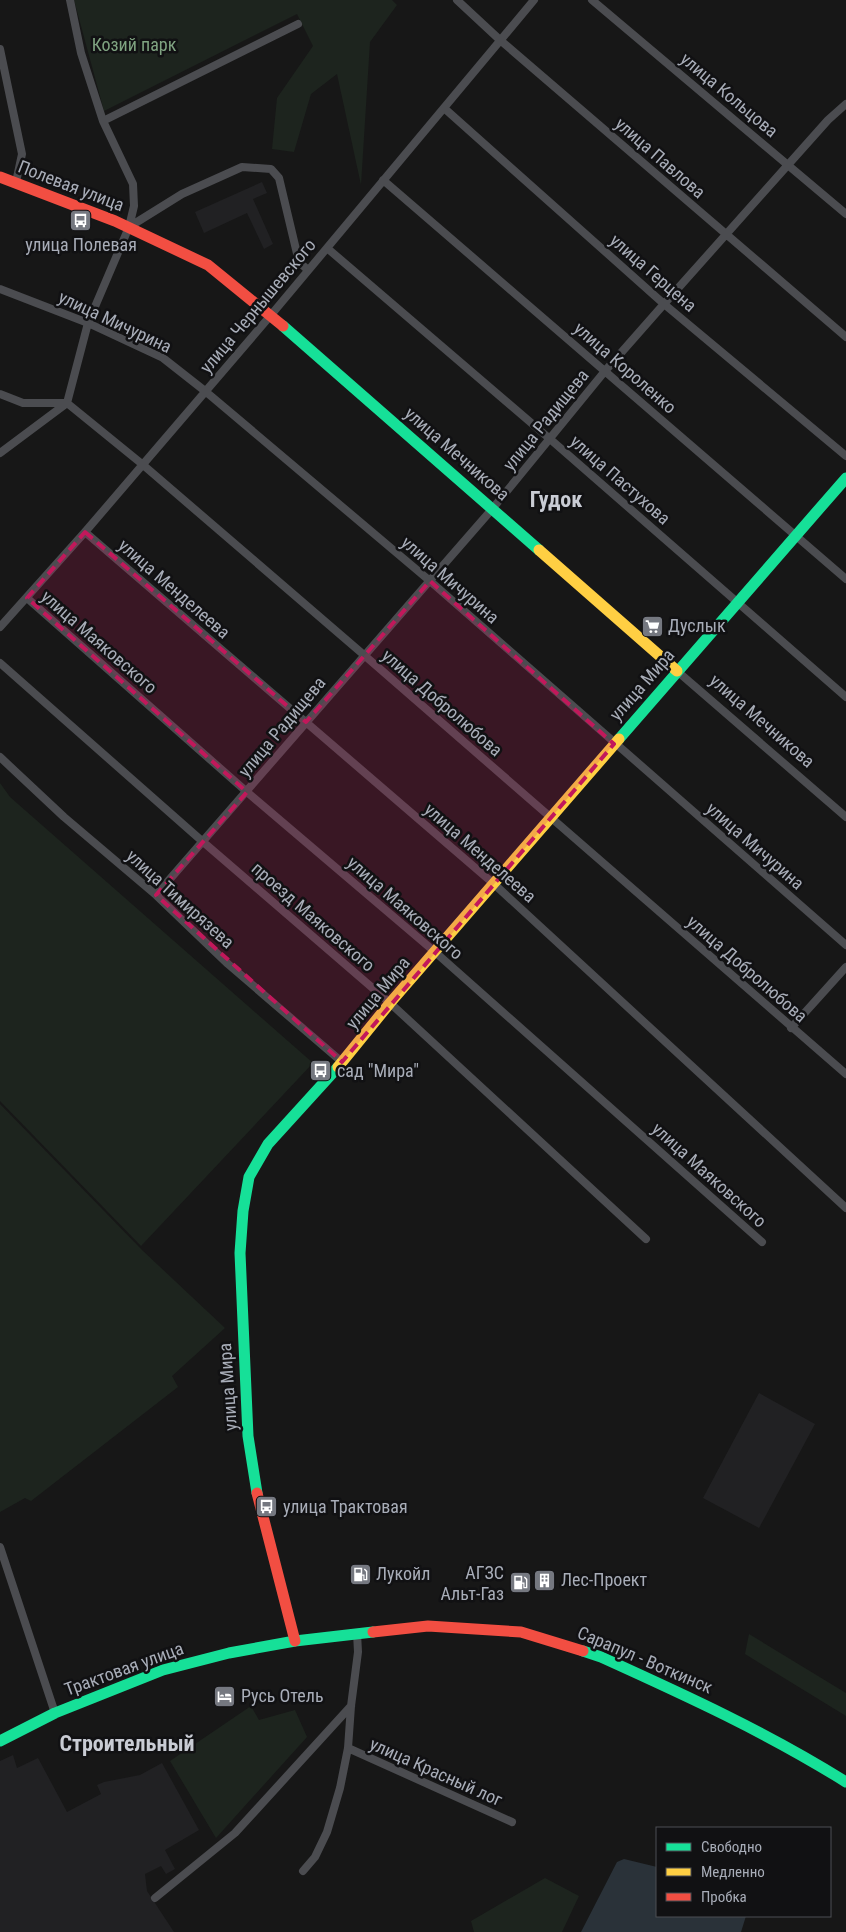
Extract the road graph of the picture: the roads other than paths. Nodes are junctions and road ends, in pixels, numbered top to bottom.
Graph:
1 (70, 0) edge
2 (457, 0) edge
3 (534, 0) edge
4 (592, 0) edge
5 (298, 24) dead end
6 (500, 40) junction
7 (0, 49) edge
8 (846, 104) edge
9 (444, 108) junction
10 (104, 121) junction
11 (789, 165) junction
12 (0, 177) edge
13 (383, 180) junction
14 (16, 182) junction
15 (846, 214) edge
16 (129, 227) junction
17 (726, 234) junction
18 (327, 248) junction
19 (308, 270) junction
20 (0, 289) edge
21 (664, 304) junction
22 (271, 315) junction
23 (88, 323) junction
24 (846, 337) edge
25 (605, 371) junction
26 (205, 391) junction
27 (0, 394) edge
28 (67, 403) junction
29 (550, 439) junction
30 (0, 453) edge
31 (846, 456) edge
32 (142, 464) junction
33 (846, 478) edge
34 (493, 508) junction
35 (85, 532) junction
36 (795, 535) junction
37 (846, 580) edge
38 (430, 581) junction
39 (26, 598) junction
40 (738, 602) junction
41 (0, 626) edge
42 (364, 655) junction
43 (0, 663) edge
44 (677, 671) junction
45 (846, 698) edge
46 (306, 722) junction
47 (614, 744) junction
48 (0, 756) edge
49 (247, 792) junction
50 (846, 817) edge
51 (552, 819) junction
52 (202, 841) junction
53 (494, 884) junction
54 (156, 895) junction
55 (846, 945) edge
56 (435, 952) junction
57 (846, 967) edge
58 (390, 1003) junction
59 (791, 1028) junction
60 (342, 1062) junction
61 (846, 1074) edge
62 (846, 1208) edge
63 (646, 1239) dead end
64 (762, 1242) dead end
65 (0, 1547) edge
66 (357, 1633) junction
67 (295, 1641) junction
68 (351, 1706) junction
69 (56, 1714) junction
70 (0, 1741) edge
71 (348, 1748) junction
72 (846, 1782) edge
73 (512, 1822) dead end
74 (303, 1871) dead end
75 (155, 1898) dead end

1 - 10 street, Полевая улица
2 - 6 street, улица Павлова
3 - 6 street, улица Чернышевского
4 - 11 street, улица Кольцова
5 - 10 street
6 - 9 street, улица Чернышевского
6 - 17 street, улица Павлова
7 - 14 street
8 - 11 street, улица Радищева
9 - 13 street, улица Чернышевского
9 - 21 street, улица Герцена
10 - 16 street, Полевая улица
11 - 15 street, улица Кольцова
11 - 17 street, улица Радищева
12 - 14 main road, Полевая улица
13 - 18 street, улица Чернышевского
13 - 25 street, улица Короленко
14 - 16 main road, Полевая улица
16 - 19 street
16 - 22 main road, Полевая улица
16 - 23 street
17 - 21 street, улица Радищева
17 - 24 street, улица Павлова
18 - 19 street, улица Чернышевского
18 - 29 street, улица Пастухова
19 - 22 street, улица Чернышевского
20 - 23 street, улица Мичурина
21 - 25 street, улица Радищева
21 - 31 street, улица Герцена
22 - 26 street, улица Чернышевского
22 - 34 main road, улица Мечникова
23 - 26 street, улица Мичурина
23 - 28 street
25 - 29 street, улица Радищева
25 - 36 street, улица Короленко
26 - 32 street, улица Чернышевского
26 - 38 street, улица Мичурина
27 - 28 street
28 - 30 street
28 - 32 street, улица Добролюбова
29 - 34 street, улица Радищева
29 - 40 street, улица Пастухова
32 - 35 street, улица Чернышевского
32 - 42 street, улица Добролюбова
33 - 36 main road, улица Мира
34 - 38 street, улица Радищева
34 - 44 main road, улица Мечникова
35 - 39 street, улица Чернышевского
35 - 46 street, улица Менделеева
36 - 37 street, улица Короленко
36 - 40 main road, улица Мира
38 - 42 street, улица Радищева
38 - 47 street, улица Мичурина
39 - 41 street, улица Чернышевского
39 - 49 street, улица Маяковского
40 - 44 main road, улица Мира
40 - 45 street, улица Пастухова
42 - 46 street, улица Радищева
42 - 51 street, улица Добролюбова
43 - 52 street, проезд Маяковского
44 - 47 main road, улица Мира
44 - 50 street, улица Мечникова
46 - 49 street, улица Радищева
46 - 53 street, улица Менделеева
47 - 51 main road, улица Мира
47 - 55 street, улица Мичурина
48 - 54 street, улица Тимирязева
49 - 52 street, улица Радищева
49 - 56 street, улица Маяковского
51 - 53 main road, улица Мира
51 - 59 street, улица Добролюбова
52 - 54 street, улица Радищева
52 - 58 street, проезд Маяковского
53 - 56 main road, улица Мира
53 - 62 street, улица Менделеева
54 - 60 street, улица Тимирязева
56 - 58 main road, улица Мира
56 - 64 street, улица Маяковского
57 - 59 street
58 - 60 main road, улица Мира
58 - 63 street, проезд Маяковского
59 - 61 street, улица Добролюбова
60 - 67 main road, улица Мира
65 - 69 street
66 - 67 main road, Сарапул - Воткинск
66 - 68 street, улица Красный лог
66 - 72 main road, Сарапул - Воткинск
67 - 69 main road, Трактовая улица
68 - 71 street, улица Красный лог
68 - 75 street
69 - 70 main road, Трактовая улица
71 - 73 street, улица Красный лог
71 - 74 street, улица Красный лог

